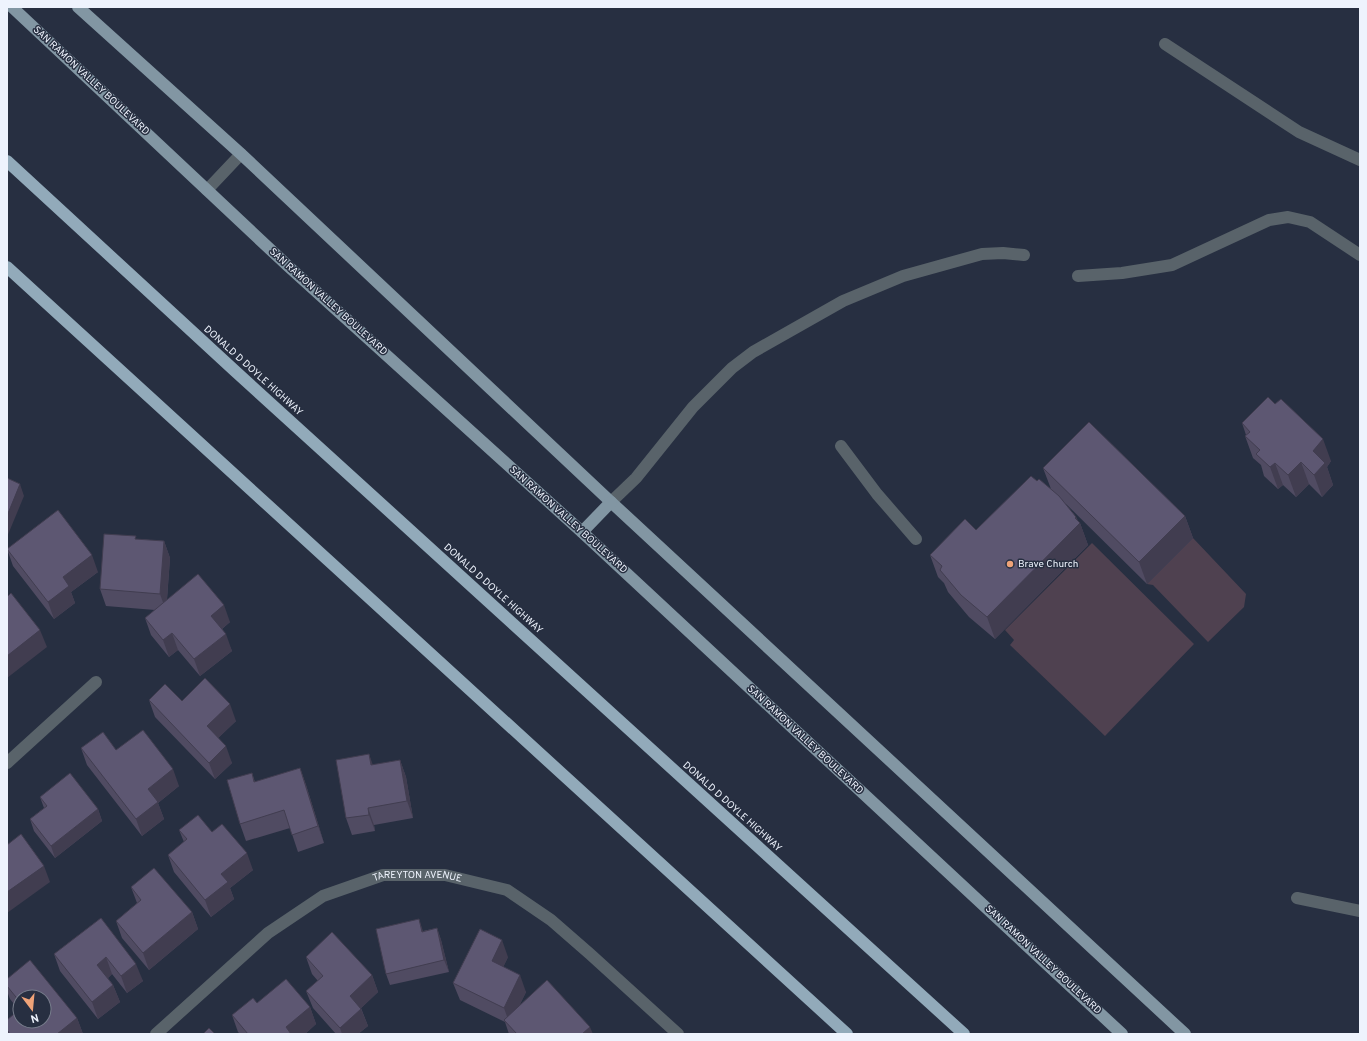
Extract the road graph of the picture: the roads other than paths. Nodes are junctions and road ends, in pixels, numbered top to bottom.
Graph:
1 (12, 7) edge
2 (78, 7) edge
3 (1165, 44) dead end
4 (241, 154) junction
5 (1360, 160) edge
6 (7, 161) edge
7 (207, 190) junction
8 (1024, 255) dead end
9 (1360, 255) edge
10 (7, 267) edge
11 (1078, 276) dead end
12 (841, 446) dead end
13 (611, 502) junction
14 (582, 532) junction
15 (916, 540) dead end
16 (96, 682) dead end
17 (7, 763) edge
18 (1297, 898) dead end
19 (1360, 911) edge
20 (156, 1034) edge
21 (678, 1034) edge
22 (847, 1034) edge
23 (964, 1034) edge
24 (1122, 1034) edge
25 (1185, 1034) edge

1 - 7 main road, SAN RAMON VALLEY BOULEVARD
2 - 4 main road
3 - 5 street
4 - 7 street
4 - 13 main road
6 - 23 highway, DONALD D DOYLE HIGHWAY
7 - 14 main road, SAN RAMON VALLEY BOULEVARD
8 - 13 street
9 - 11 street
10 - 22 highway
12 - 15 street
13 - 14 main road
13 - 25 main road
14 - 24 main road, SAN RAMON VALLEY BOULEVARD
16 - 17 street
18 - 19 street
20 - 21 street, TAREYTON AVENUE

